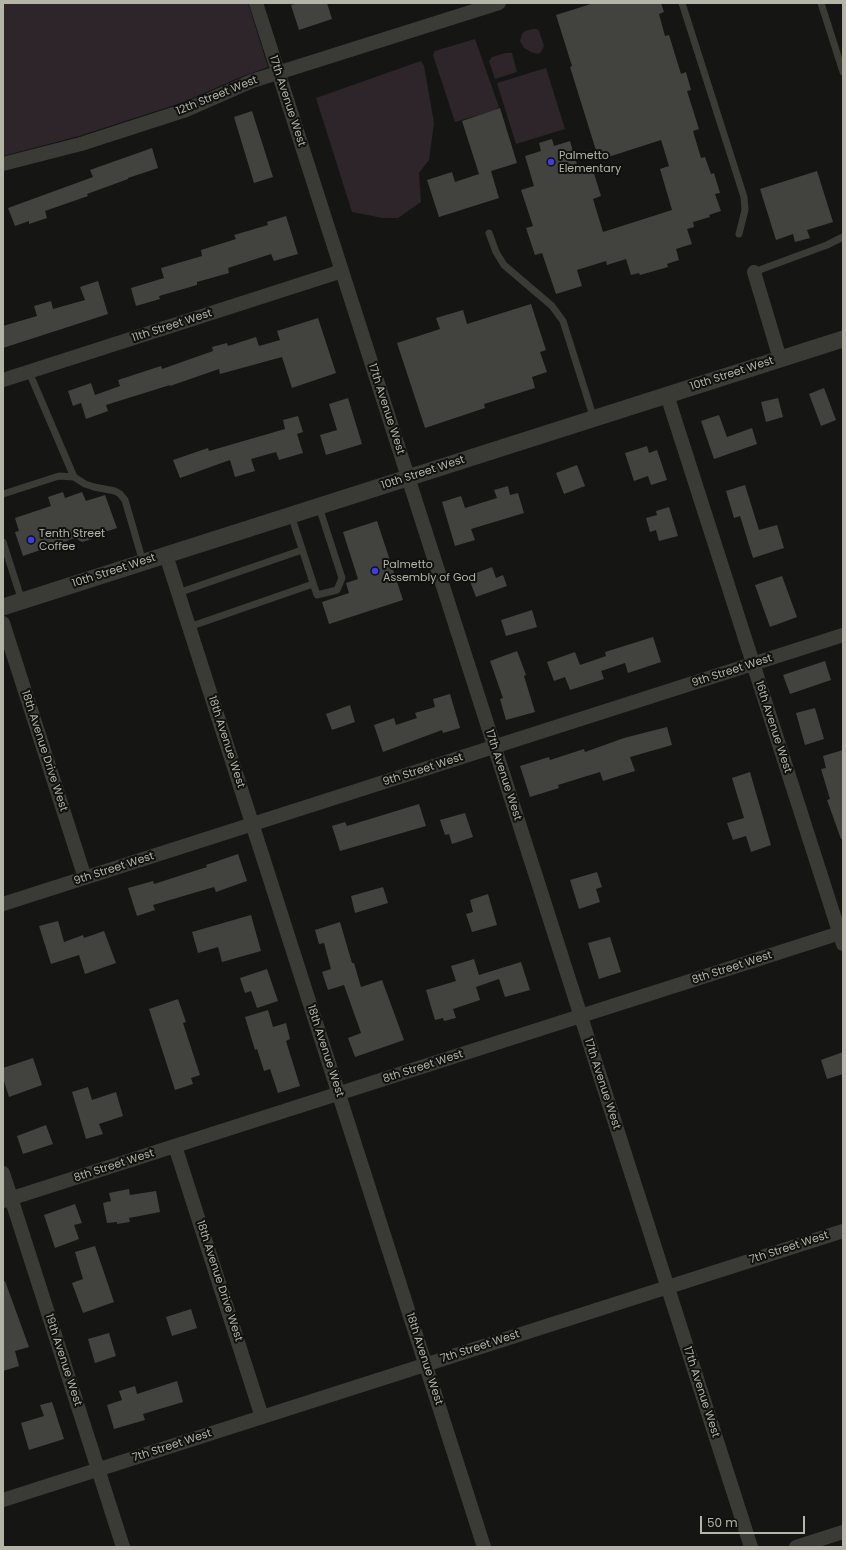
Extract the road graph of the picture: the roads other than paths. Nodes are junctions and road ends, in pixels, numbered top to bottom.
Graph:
1 (256, 3) edge
2 (499, 3) edge
3 (682, 3) edge
4 (821, 3) edge
5 (843, 72) edge
6 (278, 73) junction
7 (3, 164) edge
8 (489, 233) dead end
9 (739, 234) dead end
10 (843, 237) edge
11 (342, 271) junction
12 (754, 272) joint
13 (843, 339) edge
14 (780, 359) junction
15 (29, 372) junction
16 (3, 380) edge
17 (667, 395) junction
18 (594, 419) junction
19 (74, 477) junction
20 (408, 478) junction
21 (3, 494) edge
22 (319, 506) junction
23 (291, 515) junction
24 (3, 542) edge
25 (302, 550) junction
26 (166, 555) junction
27 (143, 562) junction
28 (313, 584) junction
29 (178, 593) junction
30 (22, 601) junction
31 (3, 607) edge
32 (3, 623) edge
33 (189, 627) junction
34 (843, 635) edge
35 (753, 664) junction
36 (494, 747) junction
37 (252, 825) junction
38 (85, 878) junction
39 (3, 904) edge
40 (842, 936) edge
41 (580, 1016) junction
42 (339, 1094) junction
43 (175, 1146) junction
44 (3, 1173) edge
45 (7, 1200) edge
46 (843, 1231) edge
47 (667, 1287) junction
48 (425, 1364) junction
49 (262, 1417) junction
50 (98, 1469) junction
51 (3, 1500) edge
52 (843, 1532) edge
53 (123, 1547) edge
54 (484, 1547) edge
55 (751, 1547) edge
56 (796, 1547) edge

1 - 6 street, 17th Avenue West
2 - 6 street, 12th Street West
3 - 9 lane
4 - 5 lane
6 - 7 street, 12th Street West
6 - 11 street, 17th Avenue West
8 - 18 lane
10 - 12 lane
11 - 15 street, 11th Street West
11 - 20 street, 17th Avenue West
12 - 14 street
13 - 14 street, 10th Street West
14 - 17 street, 10th Street West
15 - 16 street, 11th Street West
15 - 19 lane
17 - 18 street, 10th Street West
17 - 35 street, 16th Avenue West
18 - 20 street, 10th Street West
19 - 21 lane
19 - 27 lane
20 - 22 street, 10th Street West
20 - 36 street, 17th Avenue West
22 - 23 street, 10th Street West
22 - 28 lane
23 - 25 lane
23 - 26 street, 10th Street West
24 - 30 lane
25 - 28 lane
25 - 29 lane
26 - 27 street, 10th Street West
26 - 29 street, 18th Avenue West
27 - 30 street, 10th Street West
28 - 33 lane
29 - 33 street, 18th Avenue West
30 - 31 street, 10th Street West
32 - 38 street, 18th Avenue Drive West
33 - 37 street, 18th Avenue West
34 - 35 street, 9th Street West
35 - 36 street, 9th Street West
35 - 40 street, 16th Avenue West
36 - 37 street, 9th Street West
36 - 41 street, 17th Avenue West
37 - 38 street, 9th Street West
37 - 42 street, 18th Avenue West
38 - 39 street, 9th Street West
40 - 41 street, 8th Street West
41 - 42 street, 8th Street West
41 - 47 street, 17th Avenue West
42 - 43 street, 8th Street West
42 - 48 street, 18th Avenue West
43 - 45 street, 8th Street West
43 - 49 street, 18th Avenue Drive West
44 - 45 street, 19th Avenue West
45 - 50 street, 19th Avenue West
46 - 47 street, 7th Street West
47 - 48 street, 7th Street West
47 - 55 street, 17th Avenue West
48 - 49 street, 7th Street West
48 - 54 street, 18th Avenue West
49 - 50 street, 7th Street West
50 - 51 street, 7th Street West
50 - 53 street, 19th Avenue West
52 - 56 street

